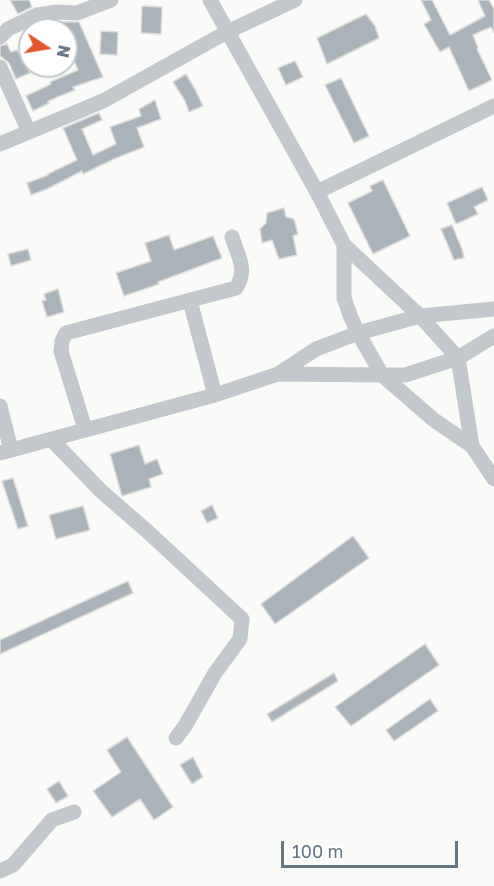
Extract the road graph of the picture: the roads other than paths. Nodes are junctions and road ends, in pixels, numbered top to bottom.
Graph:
1 (111, 0) edge
2 (210, 0) edge
3 (295, 0) edge
4 (227, 32) junction
5 (0, 36) edge
6 (0, 67) edge
7 (494, 106) edge
8 (29, 132) junction
9 (0, 144) edge
10 (317, 192) junction
11 (232, 237) dead end
12 (344, 244) junction
13 (190, 301) junction
14 (494, 309) edge
15 (420, 316) junction
16 (358, 333) junction
17 (494, 336) edge
18 (458, 358) junction
19 (278, 374) junction
20 (382, 375) junction
21 (215, 394) junction
22 (0, 406) edge
23 (85, 429) junction
24 (51, 439) junction
25 (471, 446) junction
26 (6, 452) edge
27 (494, 479) edge
28 (176, 738) dead end
29 (74, 812) dead end
30 (0, 872) edge

1 - 5 street
2 - 4 street
3 - 4 street
4 - 8 street
4 - 10 street
6 - 8 street
7 - 10 street
8 - 9 street
10 - 12 street
11 - 13 street
12 - 15 street
12 - 16 street
13 - 21 street
13 - 23 street
14 - 15 street
15 - 16 street
15 - 18 street
16 - 19 street
16 - 20 street
17 - 18 street
18 - 20 street
18 - 25 street
19 - 20 street
19 - 21 street
20 - 25 street
21 - 23 street
22 - 26 street
23 - 24 street
24 - 26 street
24 - 28 street
25 - 27 street
29 - 30 street

